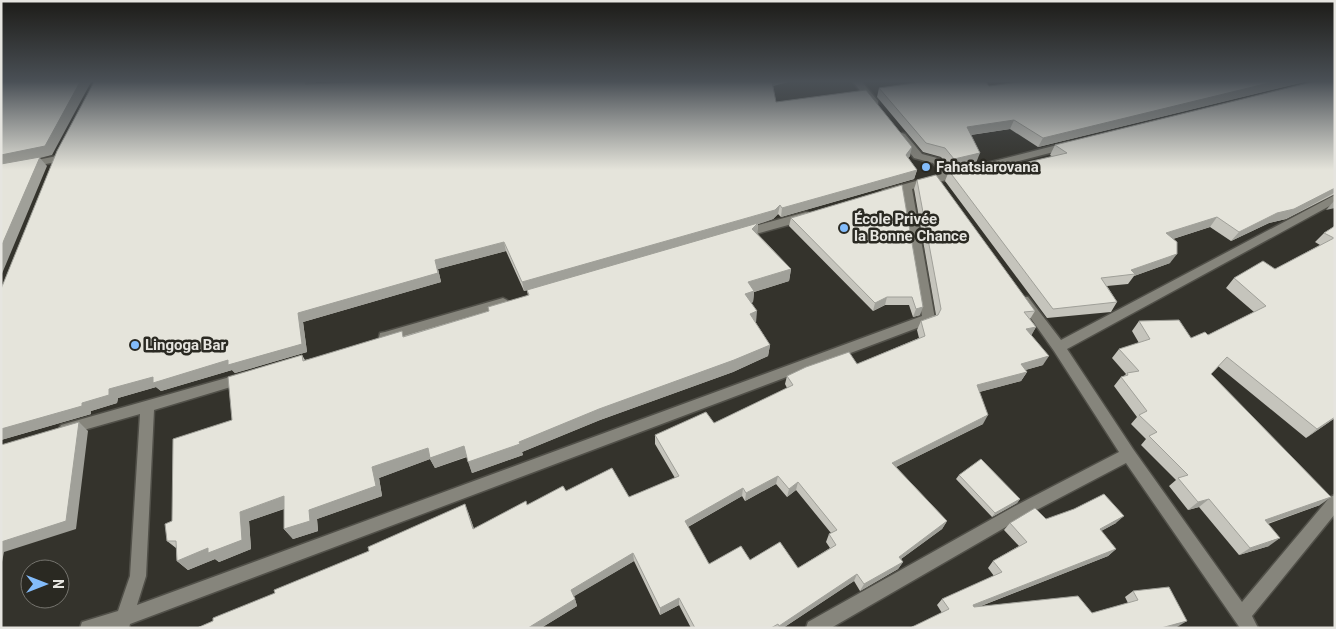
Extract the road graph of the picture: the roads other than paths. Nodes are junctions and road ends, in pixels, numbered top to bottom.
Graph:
1 (894, 127) edge
2 (1082, 141) edge
3 (918, 156) junction
4 (58, 159) edge
5 (910, 164) edge
6 (1, 170) edge
7 (931, 177) junction
8 (906, 187) junction
9 (947, 194) edge
10 (877, 195) edge
11 (1335, 198) edge
12 (820, 212) edge
13 (733, 236) edge
14 (1018, 291) edge
15 (512, 300) edge
16 (378, 339) edge
17 (1059, 347) junction
18 (253, 375) edge
19 (147, 406) junction
20 (56, 432) edge
21 (1128, 454) junction
22 (1335, 502) edge
23 (1245, 622) edge
24 (122, 623) edge
25 (88, 628) edge
26 (814, 628) edge

1 - 3 street
2 - 7 street
3 - 5 street
3 - 7 street
4 - 6 street
7 - 8 street
7 - 9 street
8 - 10 street
8 - 24 street
11 - 17 street
12 - 13 street
14 - 17 street
15 - 16 street
17 - 21 street
18 - 19 street
19 - 20 street
19 - 24 street
21 - 23 street
21 - 26 street
22 - 23 street
24 - 25 street

